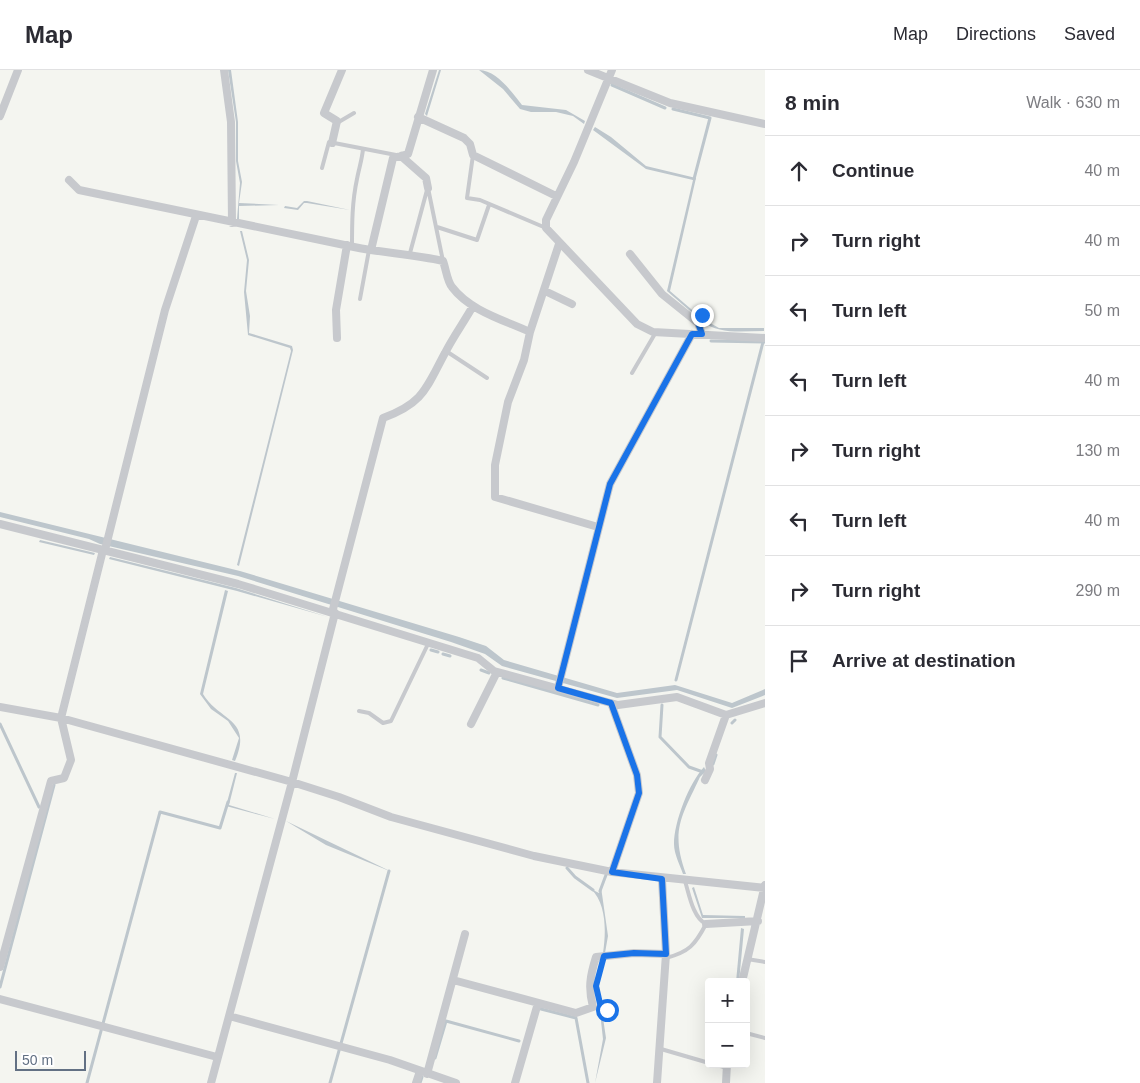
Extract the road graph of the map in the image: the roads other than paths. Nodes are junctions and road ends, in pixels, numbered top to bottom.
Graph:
1 (18, 70) edge
2 (224, 70) edge
3 (342, 70) edge
4 (433, 70) edge
5 (588, 70) edge
6 (612, 70) edge
7 (608, 79) junction
8 (354, 113) dead end
9 (0, 116) edge
10 (418, 117) junction
11 (336, 124) junction
12 (765, 124) edge
13 (332, 143) junction
14 (363, 149) junction
15 (473, 155) junction
16 (401, 156) junction
17 (322, 168) dead end
18 (69, 180) dead end
19 (428, 188) junction
20 (556, 196) junction
21 (489, 205) junction
22 (196, 216) junction
23 (232, 223) junction
24 (437, 227) junction
25 (546, 228) junction
26 (559, 244) junction
27 (349, 246) junction
28 (370, 250) junction
29 (410, 254) junction
30 (630, 254) dead end
31 (443, 261) junction
32 (545, 290) junction
33 (360, 299) dead end
34 (572, 304) dead end
35 (473, 306) junction
36 (530, 332) junction
37 (656, 332) junction
38 (692, 334) junction
39 (702, 334) junction
40 (337, 338) dead end
41 (765, 338) edge
42 (446, 351) junction
43 (632, 373) dead end
44 (487, 378) dead end
45 (0, 524) edge
46 (598, 527) junction
47 (105, 549) junction
48 (333, 613) junction
49 (428, 643) junction
50 (497, 672) junction
51 (558, 686) junction
52 (611, 703) junction
53 (765, 703) edge
54 (0, 707) edge
55 (359, 711) dead end
56 (726, 715) junction
57 (61, 718) junction
58 (471, 724) dead end
59 (704, 780) dead end
60 (292, 782) junction
61 (612, 872) junction
62 (662, 879) junction
63 (684, 881) junction
64 (765, 887) edge
65 (758, 921) junction
66 (706, 924) junction
67 (465, 934) dead end
68 (604, 956) junction
69 (666, 956) junction
70 (747, 959) junction
71 (765, 962) edge
72 (0, 967) edge
73 (743, 978) edge
74 (453, 980) junction
75 (0, 999) edge
76 (538, 1003) junction
77 (607, 1010) dead end
78 (229, 1016) junction
79 (750, 1034) edge
80 (765, 1038) edge
81 (661, 1049) junction
82 (218, 1058) junction
83 (705, 1062) edge
84 (727, 1068) edge
85 (423, 1072) junction
86 (452, 1082) edge
87 (210, 1083) edge
88 (416, 1083) edge
89 (515, 1083) edge
90 (657, 1083) edge
91 (726, 1083) edge

1 - 9 street
2 - 23 street
3 - 11 street
4 - 10 street
5 - 7 street
6 - 7 street
7 - 12 street
7 - 20 street
8 - 11 lane
10 - 15 street
10 - 16 street
11 - 13 street
13 - 14 lane
13 - 17 lane
14 - 16 lane
14 - 27 lane
15 - 20 street
15 - 21 lane
16 - 19 street
16 - 28 street
18 - 22 street
19 - 24 lane
19 - 29 lane
20 - 25 street
21 - 24 lane
21 - 25 lane
22 - 23 street
22 - 47 street
23 - 27 street
24 - 31 lane
25 - 26 street
26 - 32 street
26 - 37 street
27 - 28 street
27 - 40 street
28 - 29 street
28 - 33 lane
29 - 31 street
30 - 39 street
31 - 35 street
32 - 34 street
32 - 36 street
35 - 36 street
35 - 42 street
36 - 46 street
37 - 38 street
37 - 43 lane
38 - 39 street
38 - 46 street
39 - 41 street
42 - 44 lane
42 - 48 street
45 - 47 street
46 - 51 street
47 - 48 street
47 - 57 street
48 - 49 street
48 - 60 street
49 - 50 street
49 - 55 lane
50 - 51 street
50 - 58 street
51 - 52 street
52 - 56 street
52 - 61 street
53 - 56 street
54 - 57 street
56 - 59 street
57 - 60 street
57 - 72 street
60 - 61 street
60 - 78 street
61 - 62 street
62 - 63 street
62 - 69 street
63 - 64 street
63 - 66 lane
64 - 65 street
65 - 66 street
65 - 70 street
66 - 69 lane
67 - 74 street
68 - 69 street
68 - 76 street
68 - 77 lane
69 - 81 street
70 - 71 lane
70 - 73 street
74 - 76 street
74 - 85 street
75 - 82 street
76 - 89 street
78 - 82 street
78 - 85 street
79 - 80 lane
81 - 83 lane
81 - 90 street
82 - 87 street
84 - 91 street
85 - 86 street
85 - 88 street

